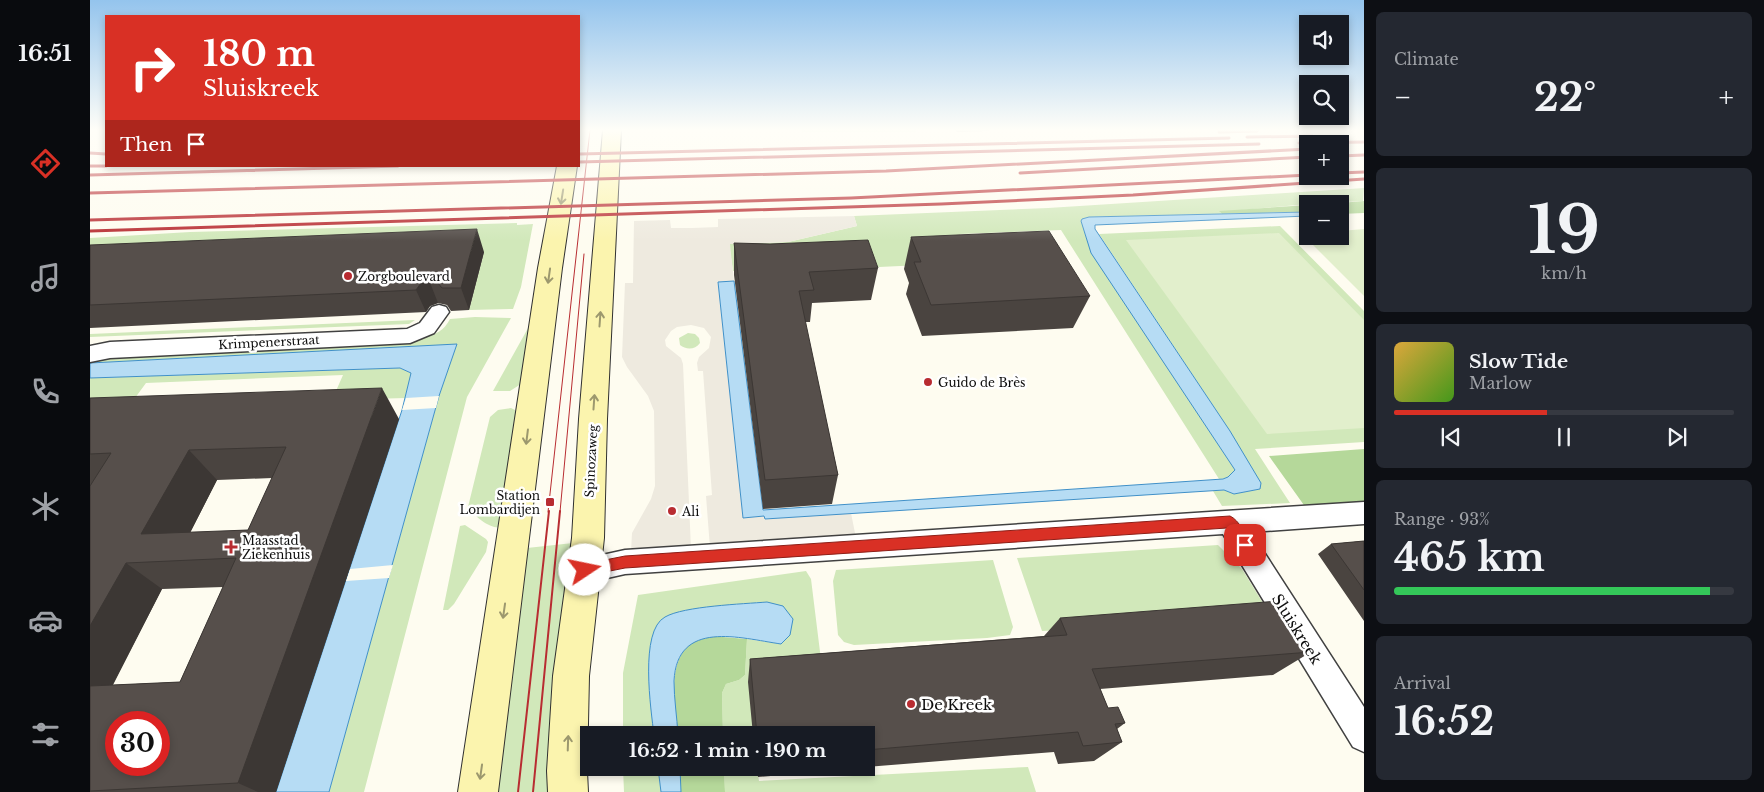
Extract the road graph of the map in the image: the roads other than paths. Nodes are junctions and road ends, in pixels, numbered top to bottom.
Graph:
1 (567, 167) edge
2 (610, 167) edge
3 (90, 342) edge
4 (90, 354) edge
5 (1364, 514) edge
6 (1230, 522) junction
7 (585, 570) junction
8 (1364, 736) edge
9 (478, 792) edge
10 (568, 792) edge

1 -> 9 main road
7 -> 2 main road, Spinozaweg
3 - 4 street, Krimpenerstraat
5 - 6 street
6 - 7 street
6 - 8 street, Sluiskreek
10 -> 7 main road, Spinozaweg

